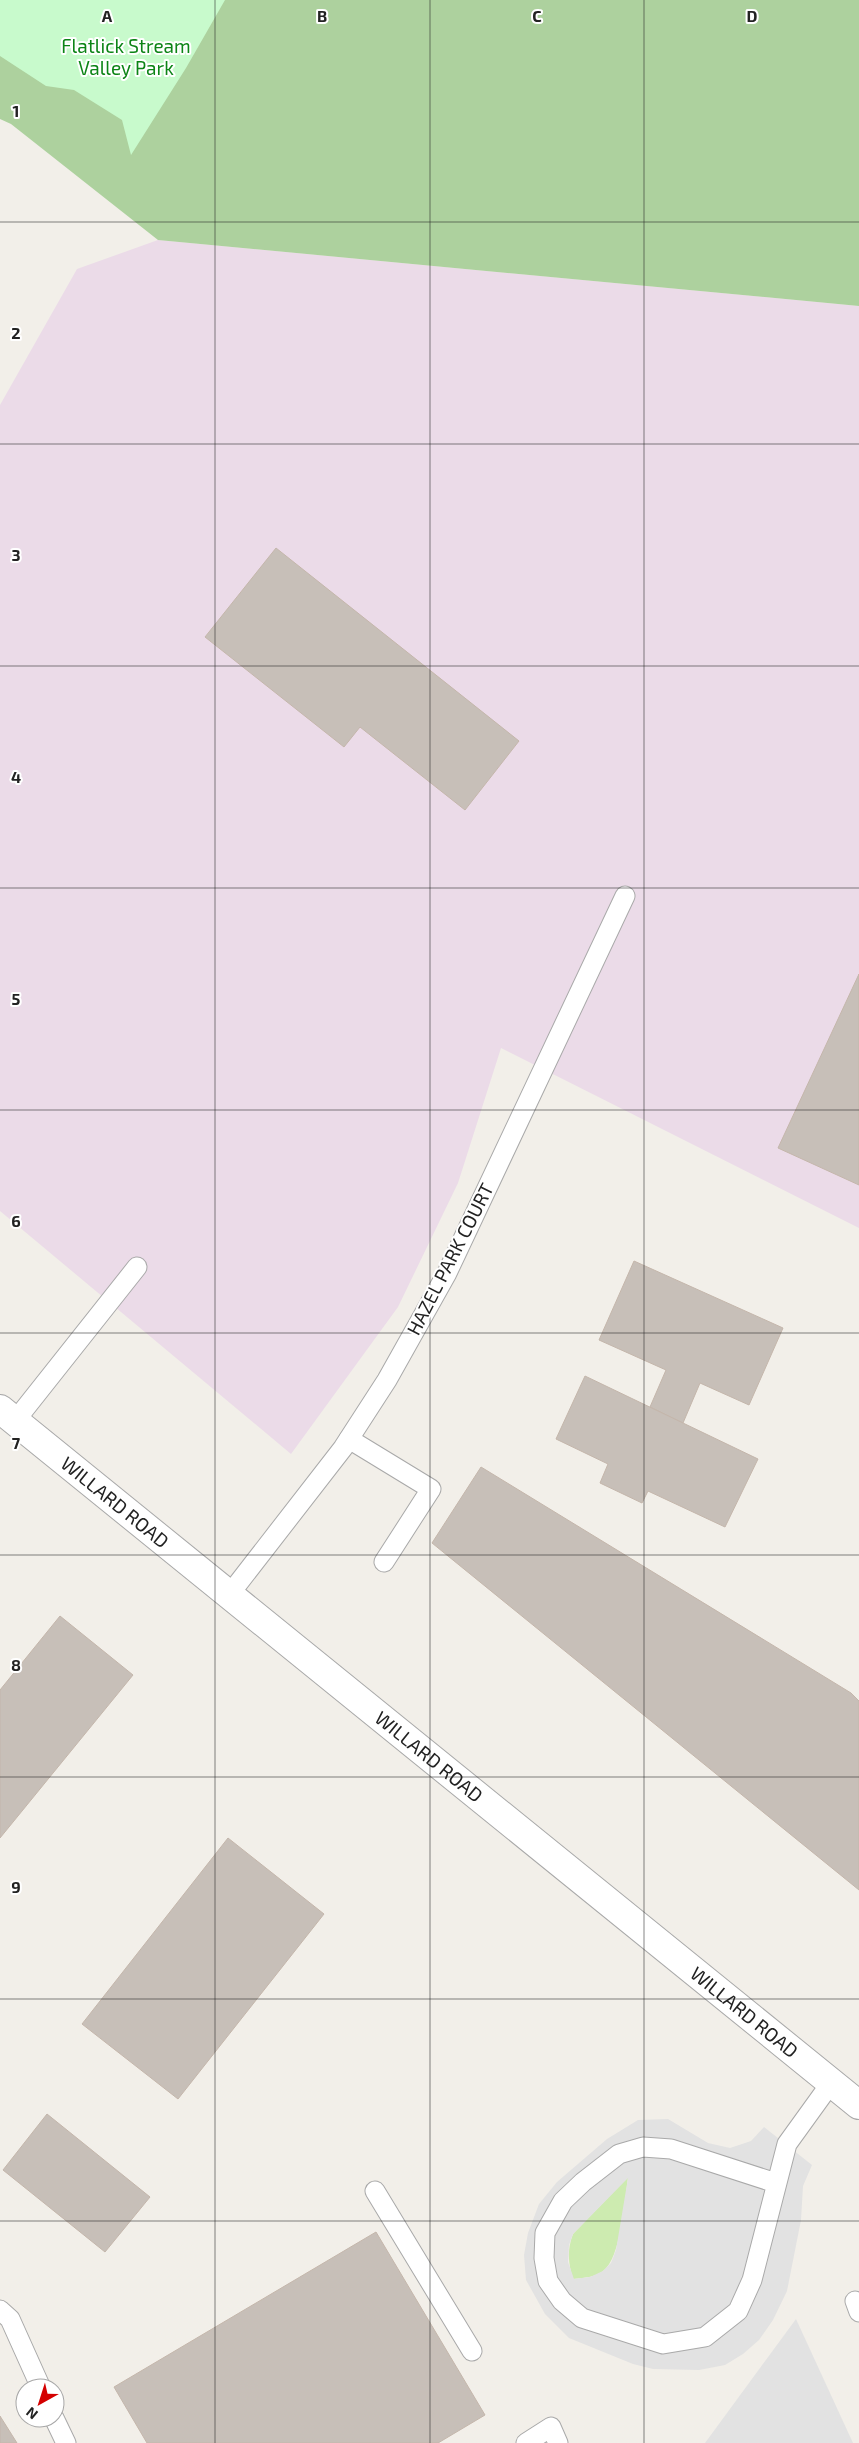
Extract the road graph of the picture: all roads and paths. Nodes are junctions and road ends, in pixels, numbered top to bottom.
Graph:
1 (625, 896) dead end
2 (137, 1267) dead end
3 (8, 1415) edge
4 (349, 1439) junction
5 (384, 1562) dead end
6 (229, 1595) junction
7 (831, 2083) junction
8 (859, 2105) edge
9 (776, 2183) junction
10 (376, 2191) dead end
11 (0, 2310) edge
12 (472, 2351) dead end
13 (37, 2378) edge
14 (59, 2428) edge
15 (66, 2443) edge
16 (526, 2443) edge
17 (558, 2443) edge

1 - 4 lane, HAZEL PARK COURT
2 - 3 lane
3 - 6 street, WILLARD ROAD
4 - 5 lane
4 - 6 lane, HAZEL PARK COURT
6 - 7 street, WILLARD ROAD
7 - 8 street, WILLARD ROAD
7 - 9 lane
9 - 9 lane
10 - 12 lane
11 - 13 lane
14 - 15 lane
16 - 17 lane

